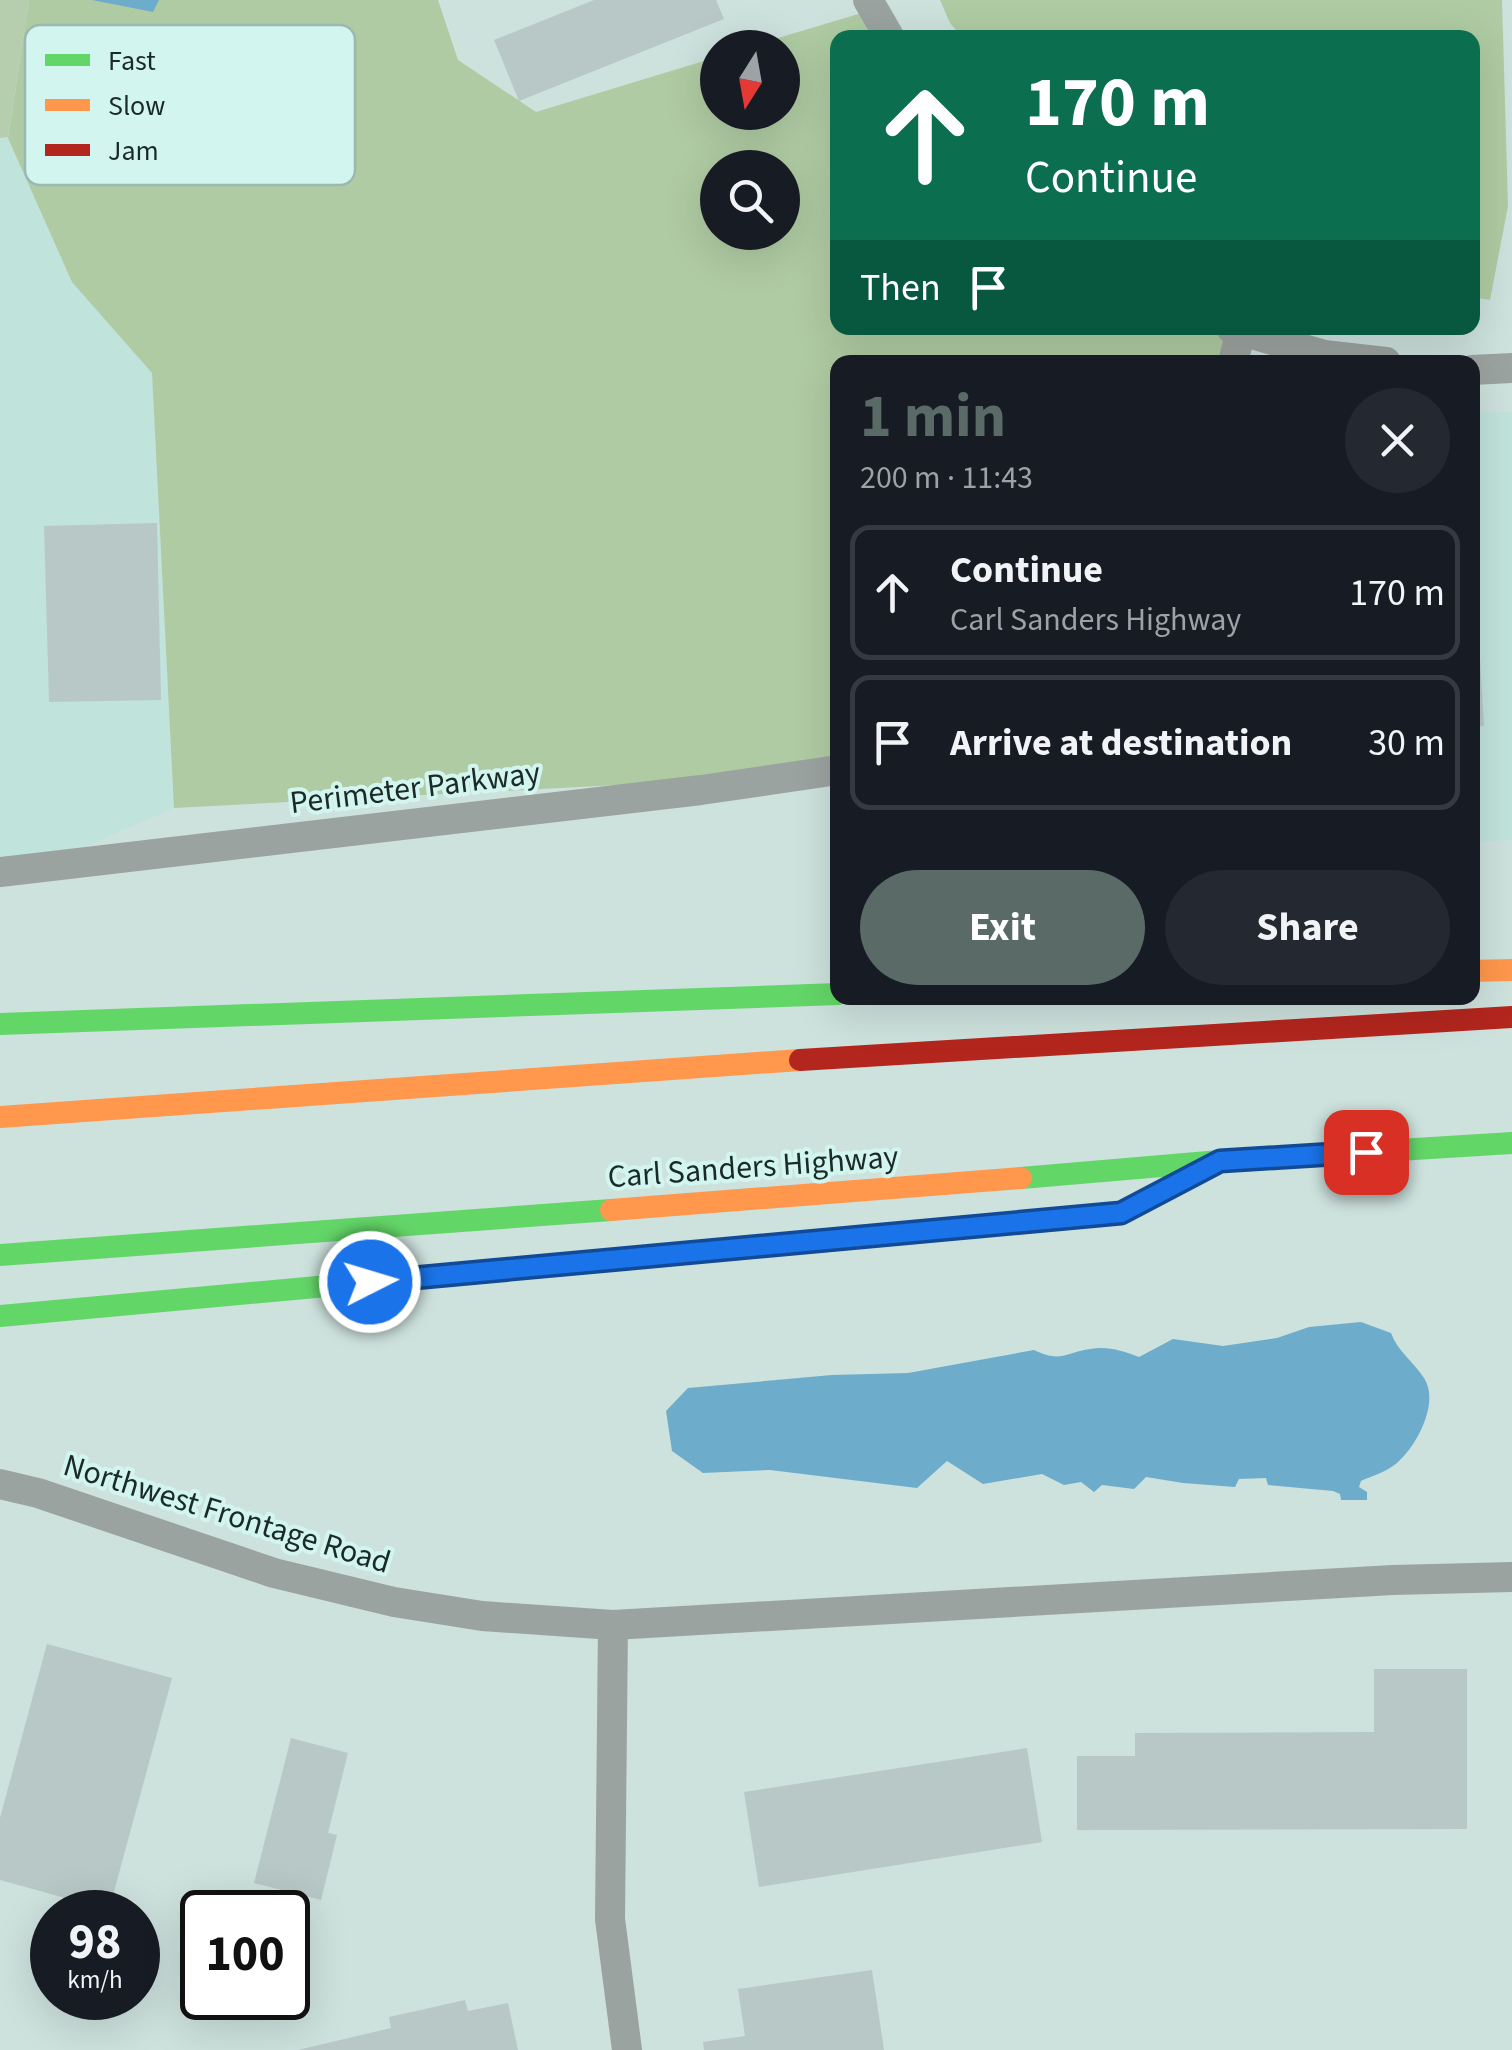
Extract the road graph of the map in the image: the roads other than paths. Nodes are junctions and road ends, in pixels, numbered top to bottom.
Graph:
1 (868, 0) edge
2 (885, 30) edge
3 (1256, 335) edge
4 (1324, 355) edge
5 (1512, 368) edge
6 (1480, 370) edge
7 (830, 771) edge
8 (0, 872) edge
9 (1512, 970) edge
10 (1480, 971) edge
11 (830, 994) edge
12 (1512, 1017) edge
13 (1, 1024) edge
14 (0, 1117) edge
15 (1512, 1143) edge
16 (1220, 1161) junction
17 (0, 1255) edge
18 (0, 1316) edge
19 (0, 1484) edge
20 (1512, 1577) edge
21 (613, 1626) junction
22 (627, 2050) edge

1 - 2 street
3 - 4 street
5 - 6 street
7 - 8 street, Perimeter Parkway
9 - 10 highway
11 - 13 highway
12 - 14 highway
15 - 16 highway, Carl Sanders Highway
16 - 17 highway, Carl Sanders Highway
16 - 18 highway
19 - 21 street, Northwest Frontage Road
20 - 21 street, Northwest Frontage Road
21 - 22 street

